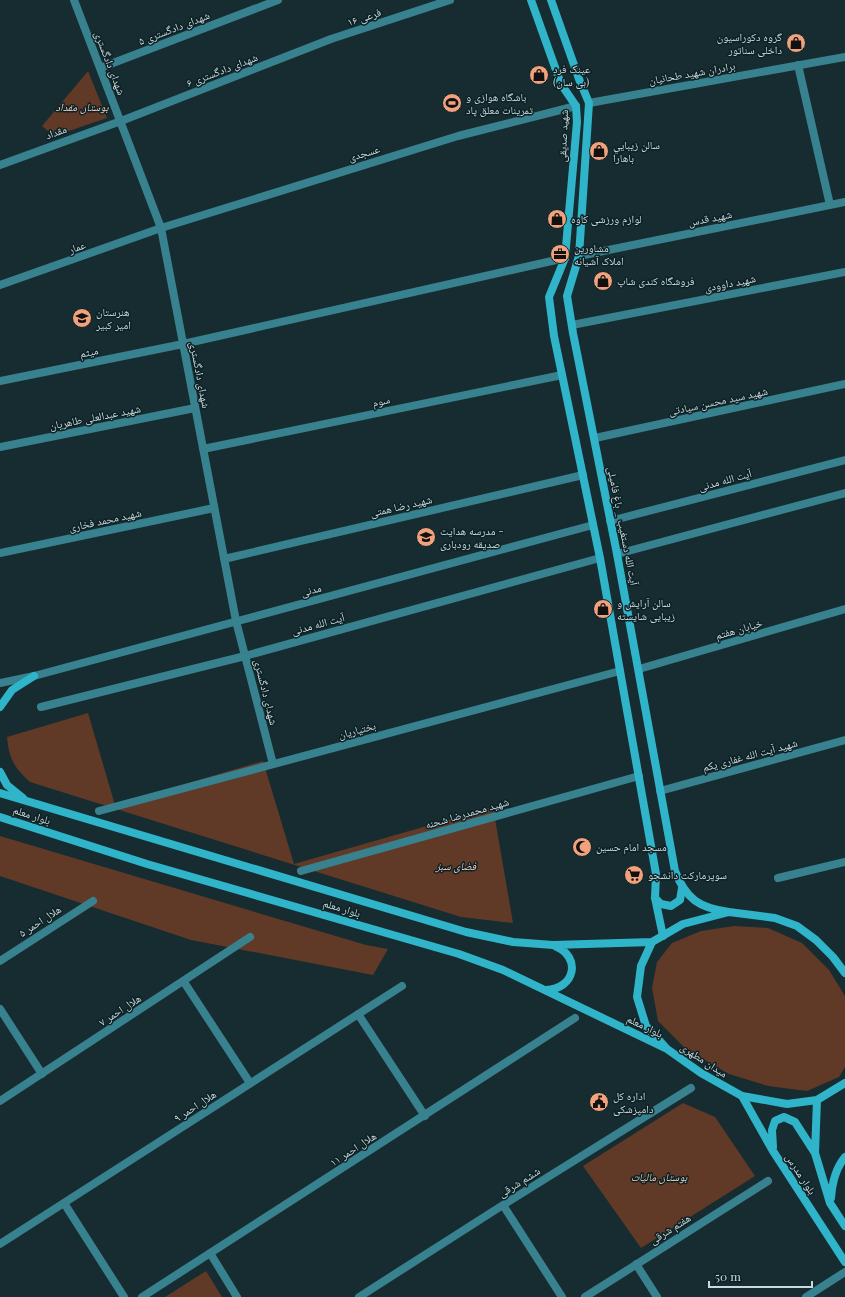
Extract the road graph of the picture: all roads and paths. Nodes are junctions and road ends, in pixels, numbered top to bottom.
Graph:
1 (74, 0) edge
2 (278, 0) edge
3 (450, 0) edge
4 (531, 0) edge
5 (551, 0) edge
6 (331, 39) joint
7 (845, 57) edge
8 (798, 65) junction
9 (100, 68) junction
10 (589, 103) junction
11 (576, 106) junction
12 (120, 121) junction
13 (0, 165) edge
14 (845, 202) edge
15 (830, 205) junction
16 (161, 228) junction
17 (579, 256) junction
18 (565, 258) junction
19 (845, 272) edge
20 (0, 286) edge
21 (572, 325) junction
22 (183, 344) junction
23 (562, 375) junction
24 (0, 381) edge
25 (845, 384) edge
26 (195, 408) junction
27 (595, 438) junction
28 (0, 447) edge
29 (203, 450) junction
30 (845, 460) edge
31 (583, 475) junction
32 (845, 493) edge
33 (214, 508) junction
34 (610, 521) junction
35 (593, 525) junction
36 (0, 553) edge
37 (617, 554) junction
38 (600, 558) junction
39 (224, 559) junction
40 (845, 609) edge
41 (236, 621) junction
42 (245, 656) junction
43 (639, 669) junction
44 (620, 671) junction
45 (34, 676) junction
46 (0, 683) edge
47 (0, 707) edge
48 (41, 707) dead end
49 (845, 740) edge
50 (273, 764) junction
51 (0, 772) edge
52 (639, 776) junction
53 (660, 791) junction
54 (0, 793) edge
55 (27, 801) junction
56 (99, 811) dead end
57 (0, 817) edge
58 (845, 862) edge
59 (301, 871) dead end
60 (778, 878) dead end
61 (682, 888) junction
62 (655, 898) junction
63 (93, 900) dead end
64 (729, 912) junction
65 (663, 936) junction
66 (250, 937) dead end
67 (652, 942) junction
68 (553, 945) junction
69 (0, 961) edge
70 (845, 973) edge
71 (184, 982) junction
72 (402, 986) dead end
73 (546, 990) junction
74 (0, 1009) edge
75 (358, 1014) junction
76 (575, 1018) dead end
77 (667, 1049) junction
78 (42, 1074) junction
79 (250, 1083) junction
80 (845, 1084) edge
81 (691, 1088) dead end
82 (742, 1096) junction
83 (817, 1100) junction
84 (0, 1101) edge
85 (425, 1116) junction
86 (773, 1151) junction
87 (815, 1153) junction
88 (845, 1158) edge
89 (768, 1181) dead end
90 (64, 1203) junction
91 (830, 1203) junction
92 (503, 1205) junction
93 (845, 1226) edge
94 (0, 1244) edge
95 (210, 1253) junction
96 (845, 1262) edge
97 (636, 1264) junction
98 (845, 1272) edge
99 (124, 1297) edge
100 (142, 1297) edge
101 (237, 1297) edge
102 (359, 1297) edge
103 (562, 1297) edge
104 (584, 1297) edge
105 (657, 1297) edge
106 (806, 1297) edge

1 - 9 street, شهدای دادگستری
2 - 9 street, شهدای دادگستری ۵
3 - 6 street, فرعی ۱۶
4 - 11 street, شهید صدیقی
5 - 10 street, شهید صدیقی
6 - 12 street, شهدای دادگستری ۶
7 - 8 street, برادران شهید طحانیان
8 - 10 street, برادران شهید طحانیان
8 - 15 street
9 - 12 street, شهدای دادگستری
10 - 11 street
10 - 17 street, شهید صدیقی
11 - 16 street, عسجدی
11 - 18 street, شهید صدیقی
12 - 13 street, مقداد
12 - 16 street, شهدای دادگستری
14 - 15 street, شهید قدس
15 - 17 street, شهید قدس
16 - 20 street, عمار
16 - 22 street, شهدای دادگستری
17 - 18 street
17 - 21 street, آیت الله دستغیب _ باغ فامیلی
18 - 22 street, میثم
18 - 23 street
19 - 21 street, شهید داوودی
21 - 27 street, آیت الله دستغیب _ باغ فامیلی
22 - 24 street, میثم
22 - 26 street, شهدای دادگستری
23 - 29 street, سوم
23 - 31 street
25 - 27 street, شهید سید محسن سیادتی
26 - 28 street, شهید عبدالعلی طاهریان
26 - 29 street, شهدای دادگستری
27 - 34 street, آیت الله دستغیب _ باغ فامیلی
29 - 33 street, شهدای دادگستری
30 - 34 street, آیت الله مدنی
31 - 35 street
31 - 39 street, شهید رضا همتی
32 - 37 street
33 - 36 street, شهید محمد فخاری
33 - 39 street, شهدای دادگستری
34 - 37 street, آیت الله دستغیب _ باغ فامیلی
35 - 38 street
35 - 41 street, مدنی
37 - 43 street, آیت الله دستغیب _ باغ فامیلی
38 - 42 street, آیت الله مدنی
38 - 44 street
39 - 41 street, شهدای دادگستری
40 - 43 street, خیابان هفتم
41 - 42 street, شهدای دادگستری
41 - 45 street, مدنی
42 - 48 street, آیت الله مدنی
42 - 50 street, شهدای دادگستری
43 - 53 street, آیت الله دستغیب _ باغ فامیلی
44 - 50 street, بختیاریان
44 - 52 street
45 - 46 street, مدنی
45 - 47 street
49 - 53 street, شهید آیت الله غفاری یکم
50 - 56 street, بختیاریان
51 - 55 street
52 - 59 street, شهید محمدرضا شحنه
52 - 62 street
53 - 61 street, آیت الله دستغیب _ باغ فامیلی
54 - 55 street, بلوار معلم
55 - 68 street, بلوار معلم
57 - 73 street, بلوار معلم
58 - 60 street
61 - 62 street
61 - 64 street, آیت الله دستغیب _ باغ فامیلی
62 - 65 street
63 - 69 street, هلال احمر ۵
64 - 65 street
64 - 70 street
65 - 67 street
66 - 71 street, هلال احمر ۷
67 - 68 street, بلوار معلم
67 - 77 street, میدان مطهری
68 - 73 street
71 - 78 street, هلال احمر ۷
71 - 79 street
72 - 75 street, هلال احمر ۹
73 - 77 street, بلوار معلم
74 - 78 street
75 - 79 street, هلال احمر ۹
75 - 85 street
76 - 85 street, هلال احمر ۱۱
77 - 82 street, میدان مطهری
78 - 84 street, هلال احمر ۷
79 - 90 street, هلال احمر ۹
80 - 83 street, میدان مطهری
81 - 92 street, ششم شرقی
82 - 83 street, میدان مطهری
82 - 86 street, بلوار مدرس
83 - 87 street, بلوار مدرس
85 - 95 street, هلال احمر ۱۱
86 - 87 street
86 - 96 street, بلوار مدرس
87 - 91 street, بلوار مدرس
88 - 91 street
89 - 97 street, هفتم شرقی
90 - 94 street, هلال احمر ۹
90 - 99 street
91 - 93 street, بلوار مدرس
92 - 102 street, ششم شرقی
92 - 103 street
95 - 100 street, هلال احمر ۱۱
95 - 101 street
97 - 104 street, هفتم شرقی
97 - 105 street
98 - 106 street

